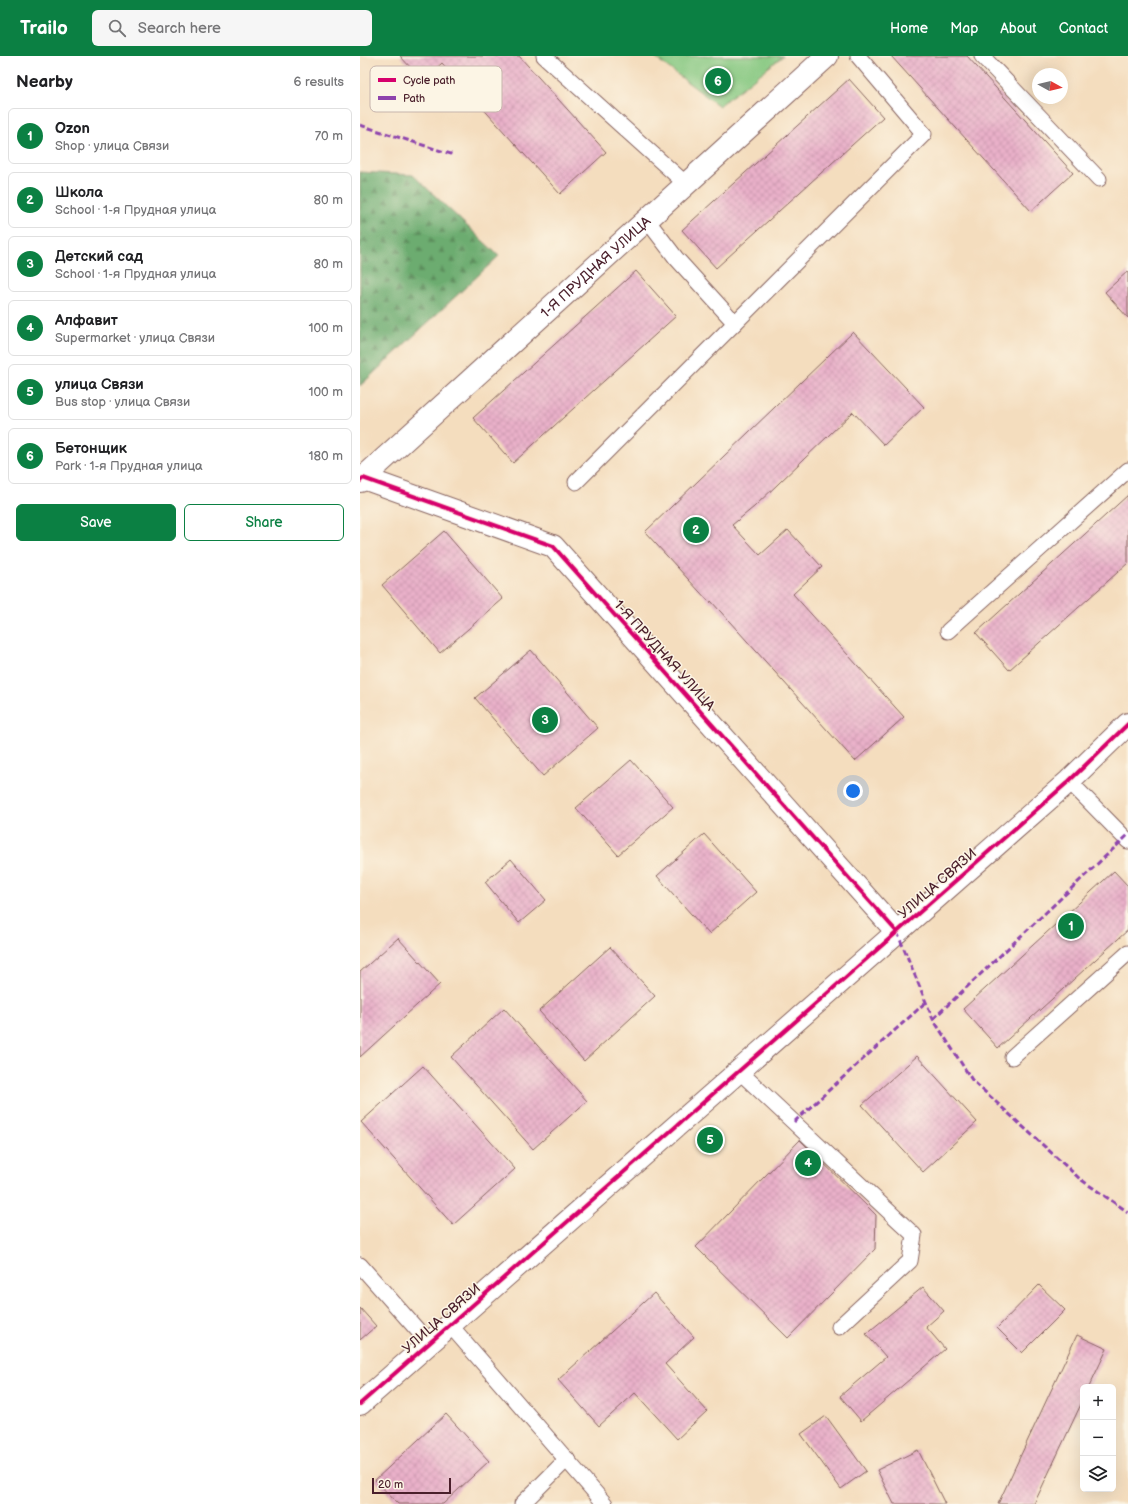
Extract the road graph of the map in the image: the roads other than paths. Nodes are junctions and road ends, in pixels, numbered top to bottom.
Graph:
1 (544, 56) edge
2 (827, 56) edge
3 (858, 56) edge
4 (982, 56) edge
5 (1099, 179) dead end
6 (686, 184) junction
7 (647, 220) junction
8 (735, 323) junction
9 (1128, 470) edge
10 (362, 480) edge
11 (576, 482) dead end
12 (948, 631) dead end
13 (1128, 724) edge
14 (1069, 781) junction
15 (1128, 841) edge
16 (897, 932) junction
17 (1128, 953) edge
18 (1012, 1057) dead end
19 (739, 1071) junction
20 (360, 1265) edge
21 (450, 1325) junction
22 (839, 1327) dead end
23 (428, 1343) junction
24 (360, 1404) edge
25 (567, 1460) junction
26 (522, 1504) edge
27 (605, 1504) edge

1 - 6 lane
2 - 6 street, 1-Я ПРУДНАЯ УЛИЦА
3 - 8 lane
4 - 5 lane
6 - 7 street, 1-Я ПРУДНАЯ УЛИЦА
7 - 8 lane
7 - 10 street, 1-Я ПРУДНАЯ УЛИЦА
8 - 11 lane
9 - 12 lane
10 - 16 street, 1-Я ПРУДНАЯ УЛИЦА
13 - 14 street, УЛИЦА СВЯЗИ
14 - 15 lane
14 - 16 street, УЛИЦА СВЯЗИ
16 - 19 street, УЛИЦА СВЯЗИ
17 - 18 lane
19 - 21 street, УЛИЦА СВЯЗИ
19 - 22 lane
20 - 23 lane
21 - 23 street, УЛИЦА СВЯЗИ
21 - 25 lane
23 - 24 street, УЛИЦА СВЯЗИ
25 - 26 lane
25 - 27 lane

